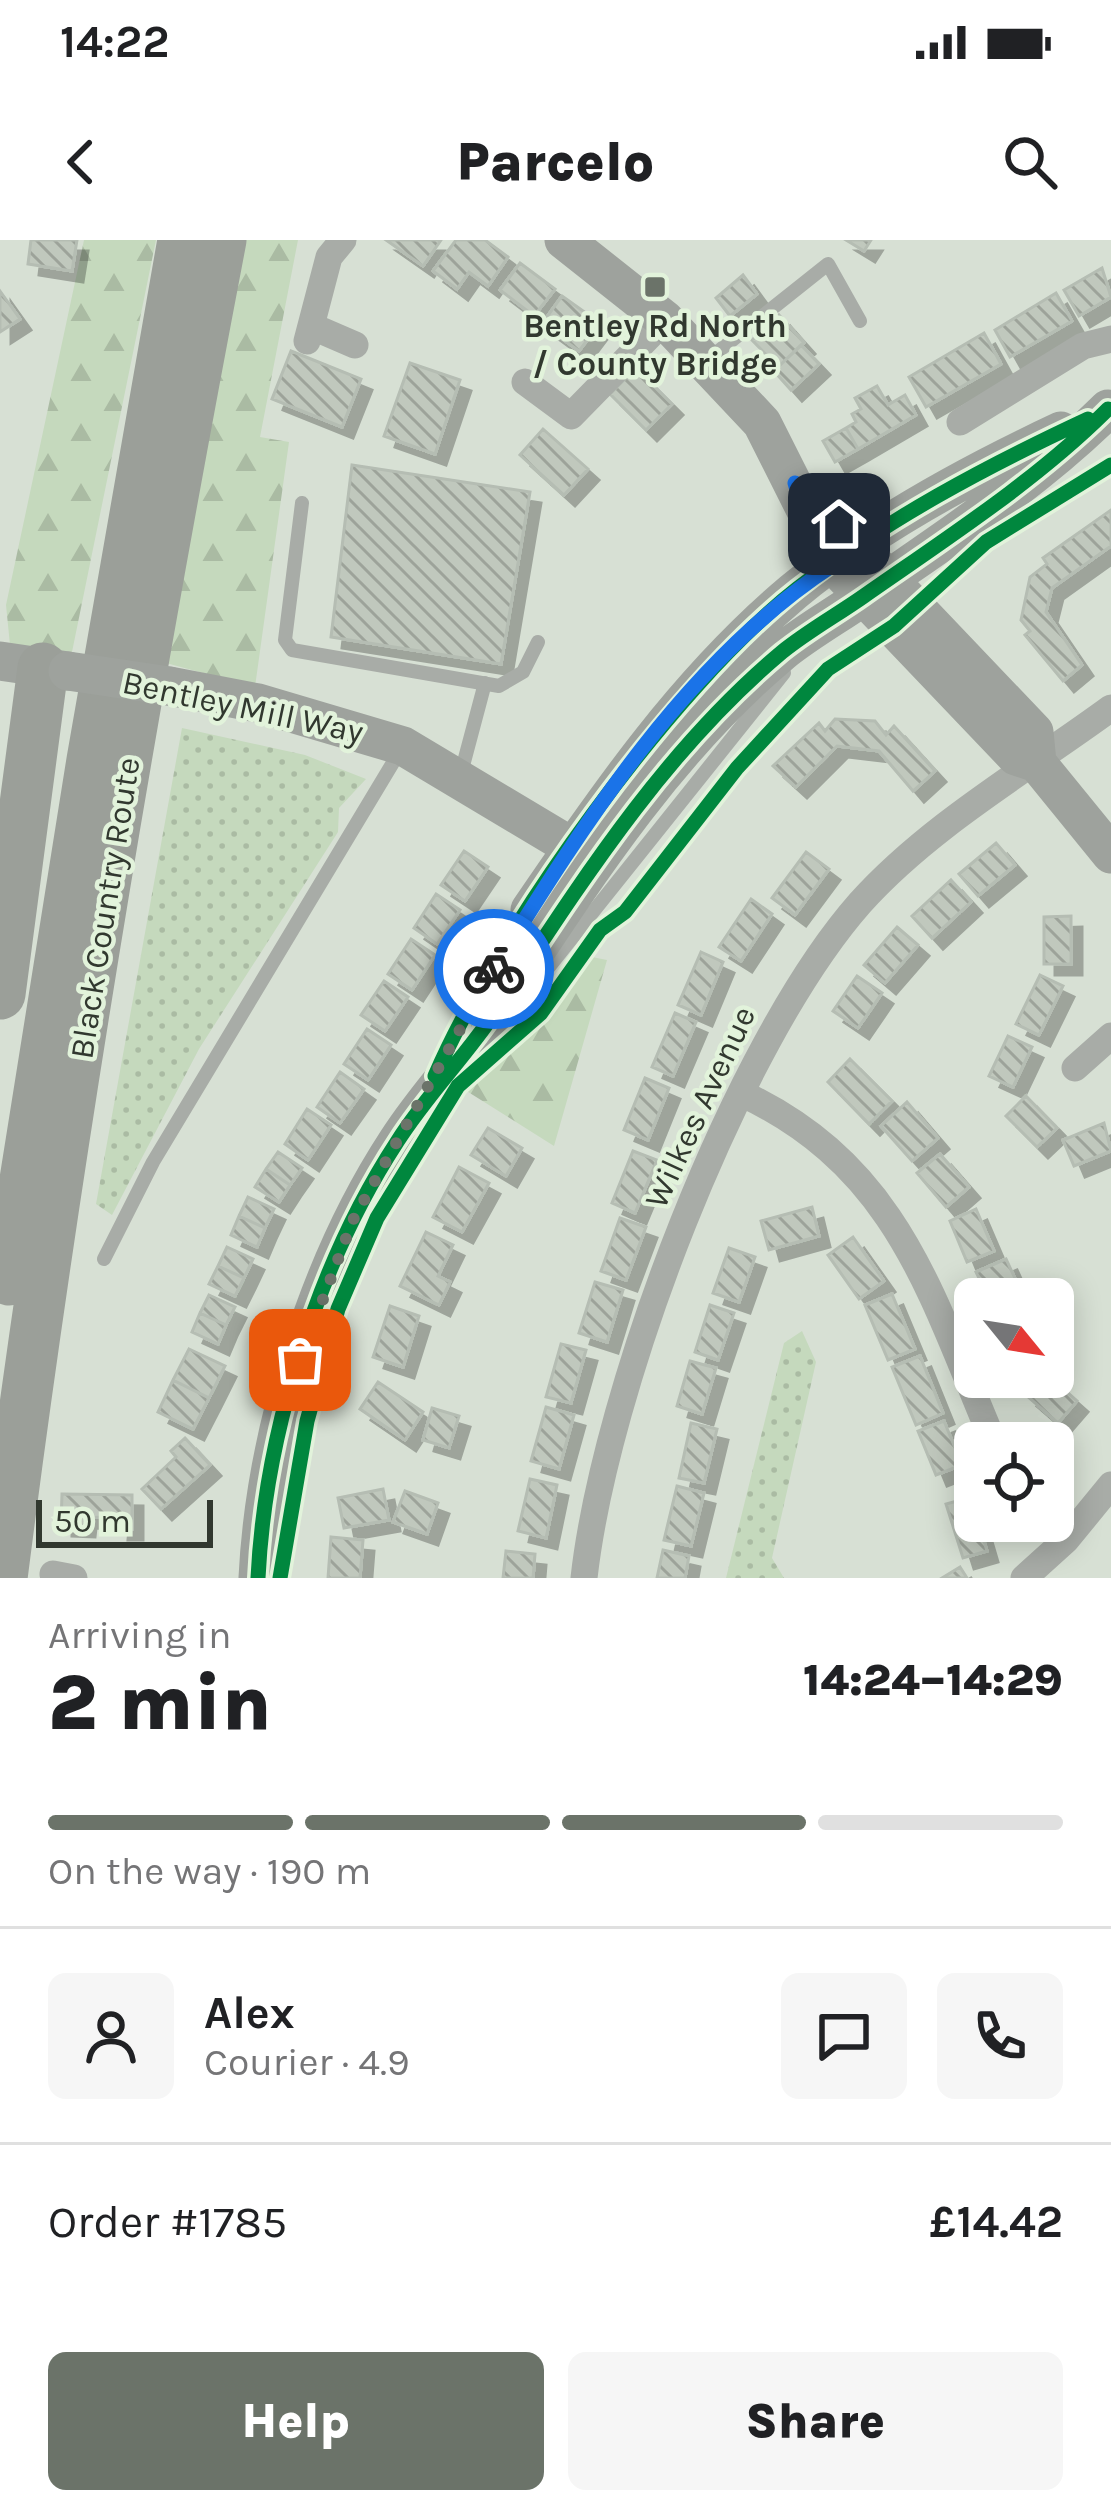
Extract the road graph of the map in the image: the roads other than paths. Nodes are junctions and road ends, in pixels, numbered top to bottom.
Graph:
1 (183, 240) edge
2 (221, 240) edge
3 (343, 240) edge
4 (565, 240) edge
5 (664, 320) junction
6 (860, 320) dead end
7 (355, 344) dead end
8 (1110, 344) edge
9 (706, 361) junction
10 (524, 382) dead end
11 (1110, 408) edge
12 (960, 422) dead end
13 (302, 503) dead end
14 (846, 556) junction
15 (874, 589) junction
16 (823, 621) junction
17 (538, 642) dead end
18 (37, 667) edge
19 (484, 683) junction
20 (1111, 708) edge
21 (403, 746) junction
22 (1037, 763) junction
23 (460, 778) junction
24 (585, 854) junction
25 (1111, 854) edge
26 (0, 994) edge
27 (1111, 1036) edge
28 (470, 1052) junction
29 (1075, 1068) dead end
30 (743, 1094) junction
31 (426, 1098) junction
32 (104, 1259) dead end
33 (0, 1340) edge
34 (985, 1422) edge
35 (1111, 1485) edge
36 (1074, 1516) edge
37 (1050, 1542) edge
38 (2, 1578) edge
39 (258, 1578) edge
40 (584, 1578) edge
41 (1024, 1578) edge

1 - 33 highway, Black Country Route
2 - 38 highway, Black Country Route
3 - 7 street
4 - 5 main road
5 - 9 main road
5 - 10 street
6 - 9 lane
8 - 12 street
9 - 14 main road
11 - 14 main road
11 - 15 main road
13 - 19 lane
14 - 15 main road
14 - 24 main road
15 - 16 main road
15 - 22 main road
16 - 24 main road
16 - 28 lane
17 - 19 lane
18 - 21 main road, Bentley Mill Way, bridge
18 - 26 highway
19 - 23 lane
20 - 22 street, Wilkes Avenue
21 - 23 main road, Bentley Mill Way
21 - 32 lane
22 - 25 main road
22 - 30 street, Wilkes Avenue
23 - 24 main road, Bentley Mill Way
24 - 28 main road
24 - 31 main road
27 - 29 street
28 - 31 main road
30 - 34 street
30 - 40 street, Wilkes Avenue
31 - 39 main road
35 - 36 street
37 - 41 street

